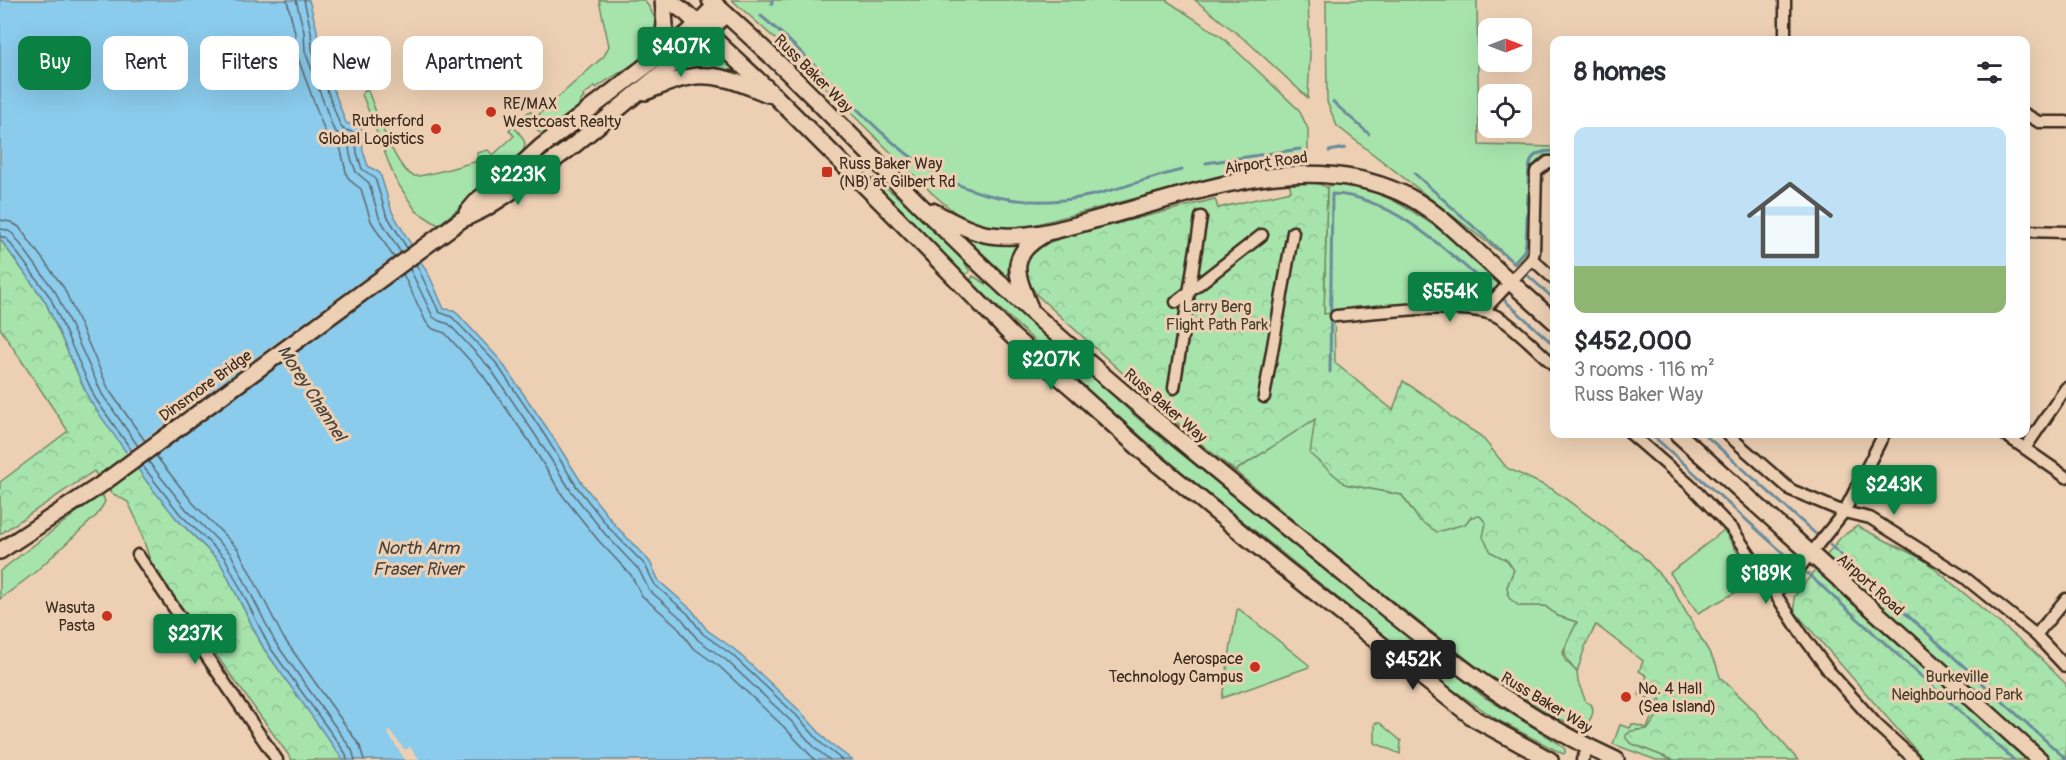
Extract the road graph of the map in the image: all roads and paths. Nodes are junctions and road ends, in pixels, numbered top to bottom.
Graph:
1 (663, 0) edge
2 (669, 0) edge
3 (1785, 0) edge
4 (717, 6) edge
5 (702, 29) junction
6 (1785, 36) edge
7 (660, 54) junction
8 (775, 96) junction
9 (630, 97) junction
10 (2030, 117) edge
11 (2066, 122) edge
12 (1550, 162) edge
13 (918, 204) junction
14 (1202, 217) dead end
15 (458, 221) junction
16 (2030, 231) edge
17 (1048, 232) junction
18 (1293, 232) dead end
19 (2066, 232) edge
20 (1262, 235) dead end
21 (1532, 259) junction
22 (1550, 275) edge
23 (1511, 282) junction
24 (1190, 291) junction
25 (1176, 302) dead end
26 (1484, 310) junction
27 (1032, 313) junction
28 (1336, 316) dead end
29 (1550, 317) edge
30 (1550, 362) edge
31 (1174, 388) dead end
32 (2066, 388) edge
33 (1264, 397) dead end
34 (1635, 438) edge
35 (1682, 438) edge
36 (1732, 438) edge
37 (1882, 438) edge
38 (2011, 438) edge
39 (2026, 447) junction
40 (2066, 477) edge
41 (64, 510) junction
42 (1844, 512) junction
43 (0, 551) edge
44 (1811, 554) junction
45 (138, 555) dead end
46 (0, 559) edge
47 (1775, 593) junction
48 (2066, 599) edge
49 (2036, 635) junction
50 (2066, 667) edge
51 (1586, 754) edge
52 (277, 760) edge
53 (1550, 760) edge
54 (1616, 760) edge
55 (1915, 760) edge
56 (2040, 760) edge

1 - 7 main road
2 - 5 main road
3 - 6 street
4 - 5 main road
4 - 13 main road, Russ Baker Way
5 - 7 main road
5 - 8 main road
5 - 9 main road
7 - 15 main road
8 - 9 main road
8 - 53 main road
9 - 15 main road
10 - 11 street
12 - 21 street
13 - 17 main road
13 - 27 main road, Russ Baker Way
14 - 24 street
15 - 41 main road, Dinsmore Bridge
16 - 19 street
17 - 23 main road, Airport Road
17 - 27 main road
18 - 33 street
20 - 24 street
21 - 22 street
21 - 23 street
23 - 26 street
23 - 29 main road, Airport Road
24 - 25 street
24 - 31 street
26 - 28 street
26 - 30 street
27 - 51 main road, Russ Baker Way
32 - 39 street
34 - 47 street
35 - 44 main road, Airport Road
36 - 42 street
37 - 42 street
38 - 39 street
39 - 40 street
41 - 43 main road
41 - 46 main road
42 - 44 street
42 - 49 street
44 - 47 street
44 - 56 main road, Airport Road
45 - 52 street
47 - 55 street
48 - 49 street
49 - 50 street
51 - 54 main road, Russ Baker Way

